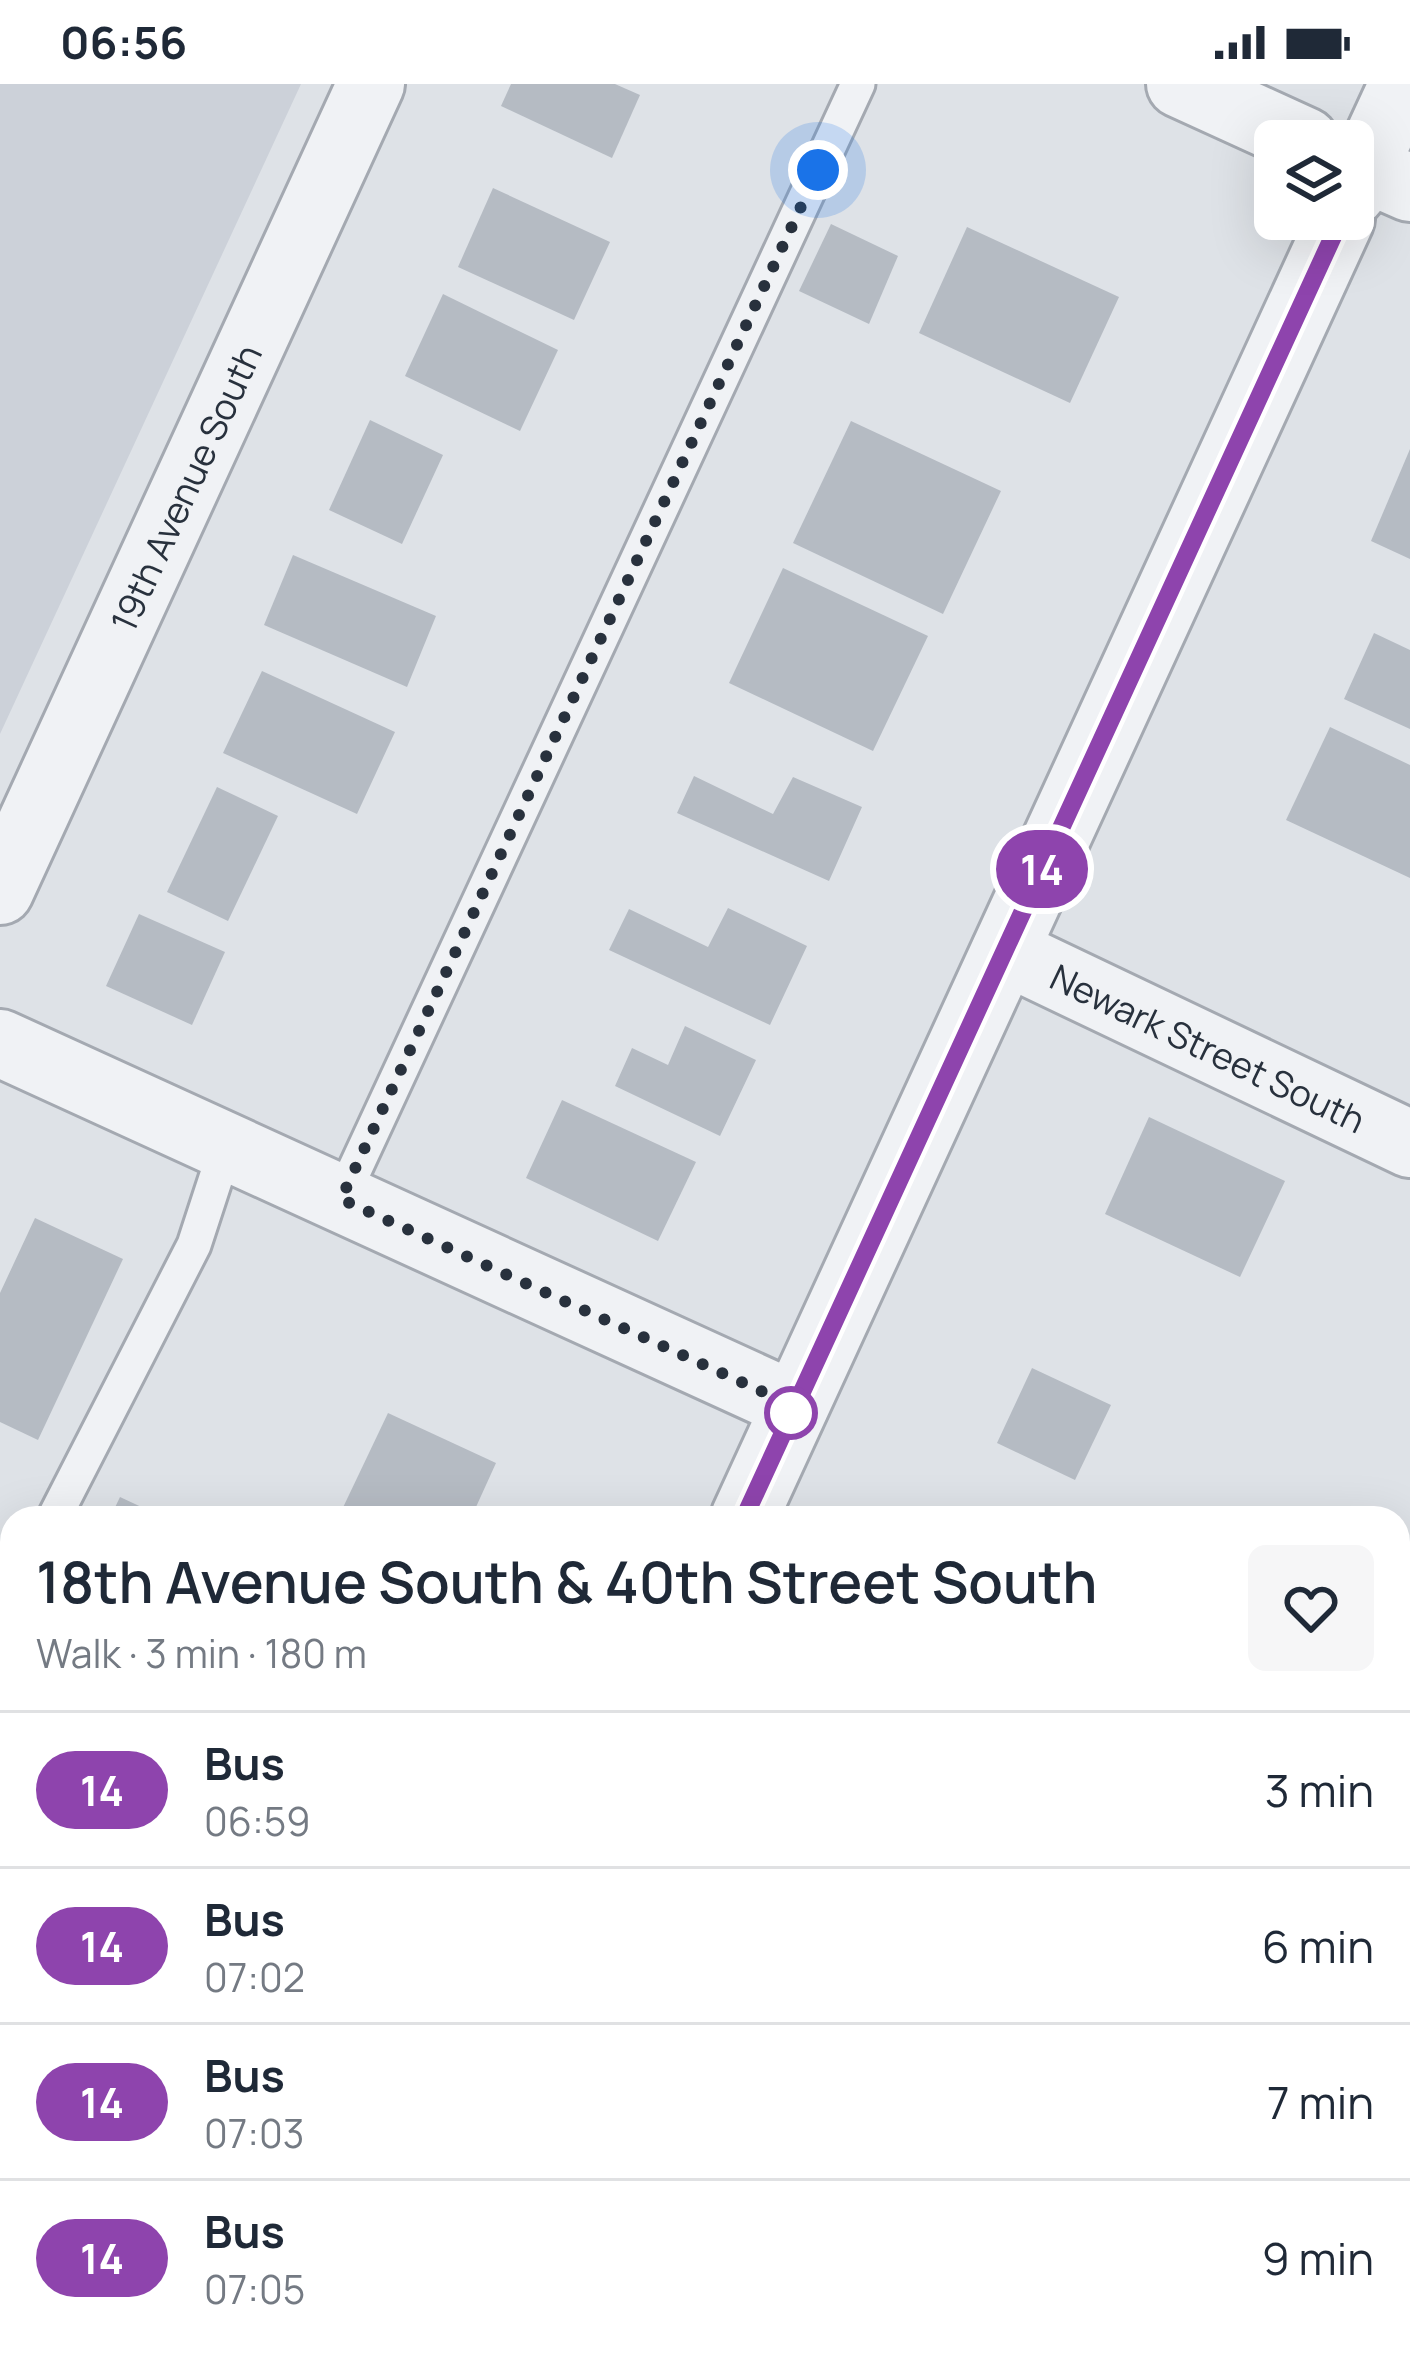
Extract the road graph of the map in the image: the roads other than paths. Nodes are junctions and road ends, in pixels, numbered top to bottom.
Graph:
1 (371, 84) edge
2 (858, 84) edge
3 (1180, 84) edge
4 (1403, 84) edge
5 (1259, 120) edge
6 (1374, 160) edge
7 (1339, 240) edge
8 (0, 891) edge
9 (1005, 951) junction
10 (0, 1043) edge
11 (1410, 1144) edge
12 (226, 1148) junction
13 (341, 1199) junction
14 (794, 1406) junction
15 (60, 1506) edge
16 (749, 1506) edge

1 - 8 street, 19th Avenue South
2 - 13 lane
3 - 5 street
4 - 6 street
7 - 9 street
9 - 11 street, Newark Street South
9 - 14 street
10 - 12 street
12 - 13 street
12 - 15 lane
13 - 14 street
14 - 16 street

